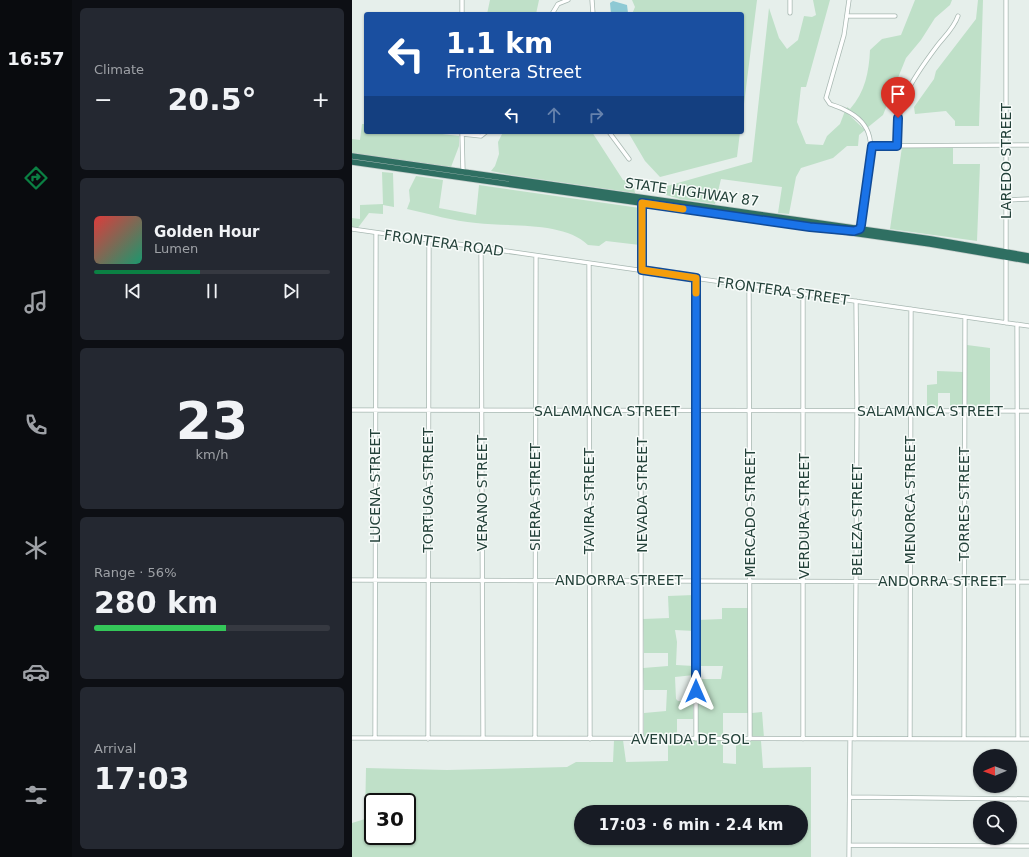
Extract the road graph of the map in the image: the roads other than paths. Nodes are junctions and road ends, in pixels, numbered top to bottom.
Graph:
1 (462, 0) edge
2 (568, 0) edge
3 (592, 0) edge
4 (790, 0) edge
5 (849, 0) edge
6 (1006, 0) edge
7 (462, 12) edge
8 (553, 12) edge
9 (593, 12) edge
10 (790, 13) dead end
11 (847, 16) junction
12 (895, 16) dead end
13 (958, 16) dead end
14 (462, 134) edge
15 (468, 134) edge
16 (484, 134) edge
17 (611, 134) edge
18 (872, 146) junction
19 (897, 146) junction
20 (1006, 146) junction
21 (1029, 146) edge
22 (352, 157) edge
23 (629, 159) dead end
24 (352, 162) edge
25 (463, 175) junction
26 (576, 188) junction
27 (1006, 200) junction
28 (1029, 200) edge
29 (642, 203) junction
30 (698, 206) junction
31 (812, 225) junction
32 (352, 229) edge
33 (860, 229) junction
34 (376, 233) junction
35 (429, 240) junction
36 (914, 242) junction
37 (481, 248) junction
38 (1006, 254) junction
39 (536, 256) junction
40 (1029, 256) edge
41 (1029, 261) edge
42 (589, 263) junction
43 (642, 270) junction
44 (696, 278) junction
45 (749, 286) junction
46 (803, 294) junction
47 (856, 301) junction
48 (911, 309) junction
49 (965, 317) junction
50 (1006, 323) junction
51 (1018, 325) junction
52 (1029, 326) edge
53 (352, 410) edge
54 (375, 410) junction
55 (429, 410) junction
56 (482, 410) junction
57 (536, 410) junction
58 (590, 410) junction
59 (642, 410) junction
60 (750, 410) junction
61 (803, 410) junction
62 (697, 411) junction
63 (857, 411) junction
64 (910, 411) junction
65 (964, 411) junction
66 (1018, 411) junction
67 (1029, 411) edge
68 (352, 580) edge
69 (375, 580) junction
70 (428, 580) junction
71 (482, 580) junction
72 (535, 580) junction
73 (588, 580) junction
74 (641, 580) junction
75 (696, 580) junction
76 (750, 580) junction
77 (804, 581) junction
78 (856, 581) junction
79 (910, 581) junction
80 (964, 581) junction
81 (1018, 582) junction
82 (1029, 582) edge
83 (352, 738) edge
84 (375, 738) junction
85 (483, 738) junction
86 (535, 738) junction
87 (428, 739) junction
88 (590, 739) junction
89 (641, 739) junction
90 (696, 739) junction
91 (750, 739) junction
92 (803, 739) junction
93 (850, 739) junction
94 (855, 739) junction
95 (910, 739) junction
96 (964, 739) junction
97 (1018, 739) junction
98 (1029, 739) edge
99 (850, 798) junction
100 (1029, 798) edge
101 (849, 845) junction
102 (1029, 846) edge
103 (849, 857) edge

1 - 7 street
2 - 8 street
3 - 9 street
4 - 10 street
5 - 11 street
6 - 20 street, LAREDO STREET
11 - 12 street
11 - 18 street
13 - 19 street
14 - 25 street
15 - 16 street
17 - 23 street
18 - 19 street
18 - 33 street
19 - 20 street
20 - 21 street
20 - 27 street, LAREDO STREET
22 - 25 highway, STATE HIGHWAY 87
24 - 25 highway
25 - 26 highway, STATE HIGHWAY 87
25 - 29 highway
26 - 29 street
26 - 30 highway, STATE HIGHWAY 87
27 - 28 street
27 - 38 street, LAREDO STREET
29 - 30 street
29 - 31 highway
29 - 43 street, NEVADA STREET
30 - 31 highway, STATE HIGHWAY 87
31 - 33 highway, STATE HIGHWAY 87
31 - 36 highway
32 - 34 street, FRONTERA ROAD
33 - 36 street
33 - 38 highway, STATE HIGHWAY 87
34 - 35 street, FRONTERA ROAD
34 - 54 street, LUCENA STREET
35 - 37 street, FRONTERA ROAD
35 - 55 street, TORTUGA STREET
36 - 38 highway
37 - 39 street, FRONTERA ROAD
37 - 56 street, VERANO STREET
38 - 40 highway, STATE HIGHWAY 87
38 - 41 highway
38 - 50 street, LAREDO STREET
39 - 42 street, FRONTERA STREET
39 - 57 street, SIERRA STREET
42 - 43 street, FRONTERA STREET
42 - 58 street, TAVIRA STREET
43 - 44 street, FRONTERA STREET
43 - 59 street, NEVADA STREET
44 - 45 street, FRONTERA STREET
44 - 62 street
45 - 46 street, FRONTERA STREET
45 - 60 street, MERCADO STREET
46 - 47 street, FRONTERA STREET
46 - 61 street, VERDURA STREET
47 - 48 street, FRONTERA STREET
47 - 63 street, BELEZA STREET
48 - 49 street, FRONTERA STREET
48 - 64 street, MENORCA STREET
49 - 50 street, FRONTERA STREET
49 - 65 street, TORRES STREET
50 - 51 street, FRONTERA STREET
51 - 52 street, FRONTERA STREET
51 - 66 street
53 - 54 street, SALAMANCA STREET
54 - 55 street, SALAMANCA STREET
54 - 69 street, LUCENA STREET
55 - 56 street, SALAMANCA STREET
55 - 70 street, TORTUGA STREET
56 - 57 street, SALAMANCA STREET
56 - 71 street, VERANO STREET
57 - 58 street, SALAMANCA STREET
57 - 72 street, SIERRA STREET
58 - 59 street, SALAMANCA STREET
58 - 73 street, TAVIRA STREET
59 - 62 street, SALAMANCA STREET
59 - 74 street, NEVADA STREET
60 - 61 street, SALAMANCA STREET
60 - 62 street, SALAMANCA STREET
60 - 76 street, MERCADO STREET
61 - 63 street, SALAMANCA STREET
61 - 77 street, VERDURA STREET
62 - 75 street
63 - 64 street, SALAMANCA STREET
63 - 78 street, BELEZA STREET
64 - 65 street, SALAMANCA STREET
64 - 79 street, MENORCA STREET
65 - 66 street, SALAMANCA STREET
65 - 80 street, TORRES STREET
66 - 67 street, SALAMANCA STREET
66 - 81 street
68 - 69 street, ANDORRA STREET
69 - 70 street, ANDORRA STREET
69 - 84 street, LUCENA STREET
70 - 71 street, ANDORRA STREET
70 - 87 street, TORTUGA STREET
71 - 72 street, ANDORRA STREET
71 - 85 street, VERANO STREET
72 - 73 street, ANDORRA STREET
72 - 86 street, SIERRA STREET
73 - 74 street, ANDORRA STREET
73 - 88 street, TAVIRA STREET
74 - 75 street, ANDORRA STREET
74 - 89 street, NEVADA STREET
75 - 76 street, ANDORRA STREET
75 - 90 street
76 - 77 street, ANDORRA STREET
76 - 91 street, MERCADO STREET
77 - 78 street, ANDORRA STREET
77 - 92 street, VERDURA STREET
78 - 79 street, ANDORRA STREET
78 - 94 street, BELEZA STREET
79 - 80 street, ANDORRA STREET
79 - 95 street, MENORCA STREET
80 - 81 street, ANDORRA STREET
80 - 96 street, TORRES STREET
81 - 82 street, ANDORRA STREET
81 - 97 street
83 - 84 street, AVENIDA DE SOL
84 - 87 street, AVENIDA DE SOL
85 - 86 street, AVENIDA DE SOL
85 - 87 street, AVENIDA DE SOL
86 - 88 street, AVENIDA DE SOL
88 - 89 street, AVENIDA DE SOL
89 - 90 street, AVENIDA DE SOL
90 - 91 street, AVENIDA DE SOL
91 - 92 street, AVENIDA DE SOL
92 - 93 street, AVENIDA DE SOL
93 - 94 street, AVENIDA DE SOL
93 - 99 street
94 - 95 street, AVENIDA DE SOL
95 - 96 street, AVENIDA DE SOL
96 - 97 street, AVENIDA DE SOL
97 - 98 street, AVENIDA DE SOL
99 - 100 street
99 - 101 street
101 - 102 street
101 - 103 street

